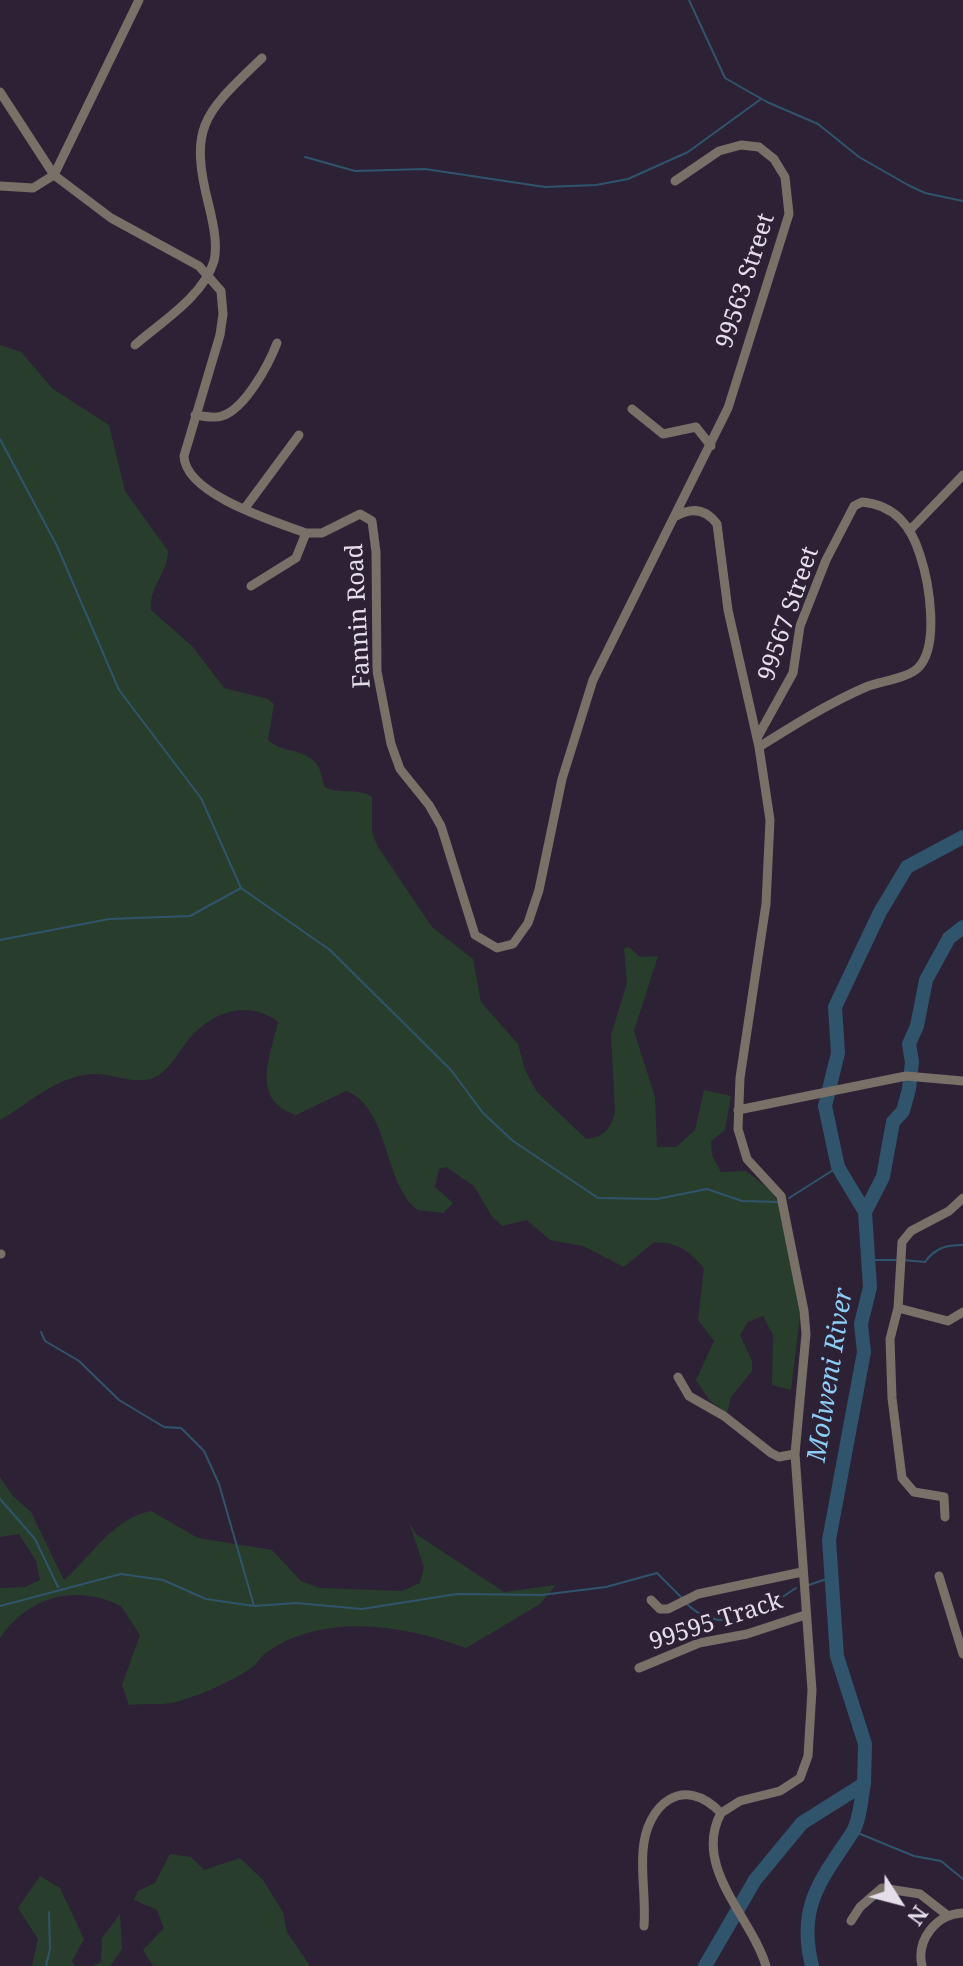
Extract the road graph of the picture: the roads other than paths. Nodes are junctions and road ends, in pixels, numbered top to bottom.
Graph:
1 (139, 0) edge
2 (262, 58) dead end
3 (0, 92) edge
4 (54, 175) junction
5 (675, 181) dead end
6 (0, 186) edge
7 (208, 273) junction
8 (277, 343) dead end
9 (135, 345) dead end
10 (632, 409) dead end
11 (195, 415) junction
12 (299, 435) dead end
13 (711, 446) junction
14 (963, 475) edge
15 (245, 508) junction
16 (673, 518) junction
17 (910, 530) junction
18 (306, 533) junction
19 (251, 586) dead end
20 (758, 742) junction
21 (961, 1081) edge
22 (738, 1110) junction
23 (963, 1199) edge
24 (898, 1308) junction
25 (963, 1312) edge
26 (678, 1377) dead end
27 (795, 1454) junction
28 (945, 1517) dead end
29 (802, 1572) junction
30 (939, 1576) dead end
31 (651, 1600) dead end
32 (805, 1615) junction
33 (963, 1654) edge
34 (639, 1668) dead end
35 (721, 1813) junction
36 (963, 1913) edge
37 (947, 1915) junction
38 (851, 1921) dead end
39 (644, 1926) dead end
40 (766, 1966) edge
41 (922, 1966) edge

1 - 4 street
2 - 7 street
3 - 4 street
4 - 6 street
4 - 7 street
5 - 13 street, 99563 Street
7 - 9 street
7 - 11 street
8 - 11 street
10 - 13 street
11 - 15 street
12 - 15 street
13 - 16 street, 99563 Street
14 - 17 street
15 - 18 street
16 - 18 street, Fannin Road
16 - 20 street
17 - 20 street
17 - 20 street, 99567 Street
18 - 19 street
20 - 22 street
21 - 22 street
22 - 27 street
23 - 24 street
24 - 25 street
24 - 28 street
26 - 27 street
27 - 29 street
29 - 31 street
29 - 32 street
30 - 33 street
32 - 34 street, 99595 Track
32 - 35 street
35 - 39 street
35 - 40 street
36 - 37 street
37 - 38 street
37 - 41 street

